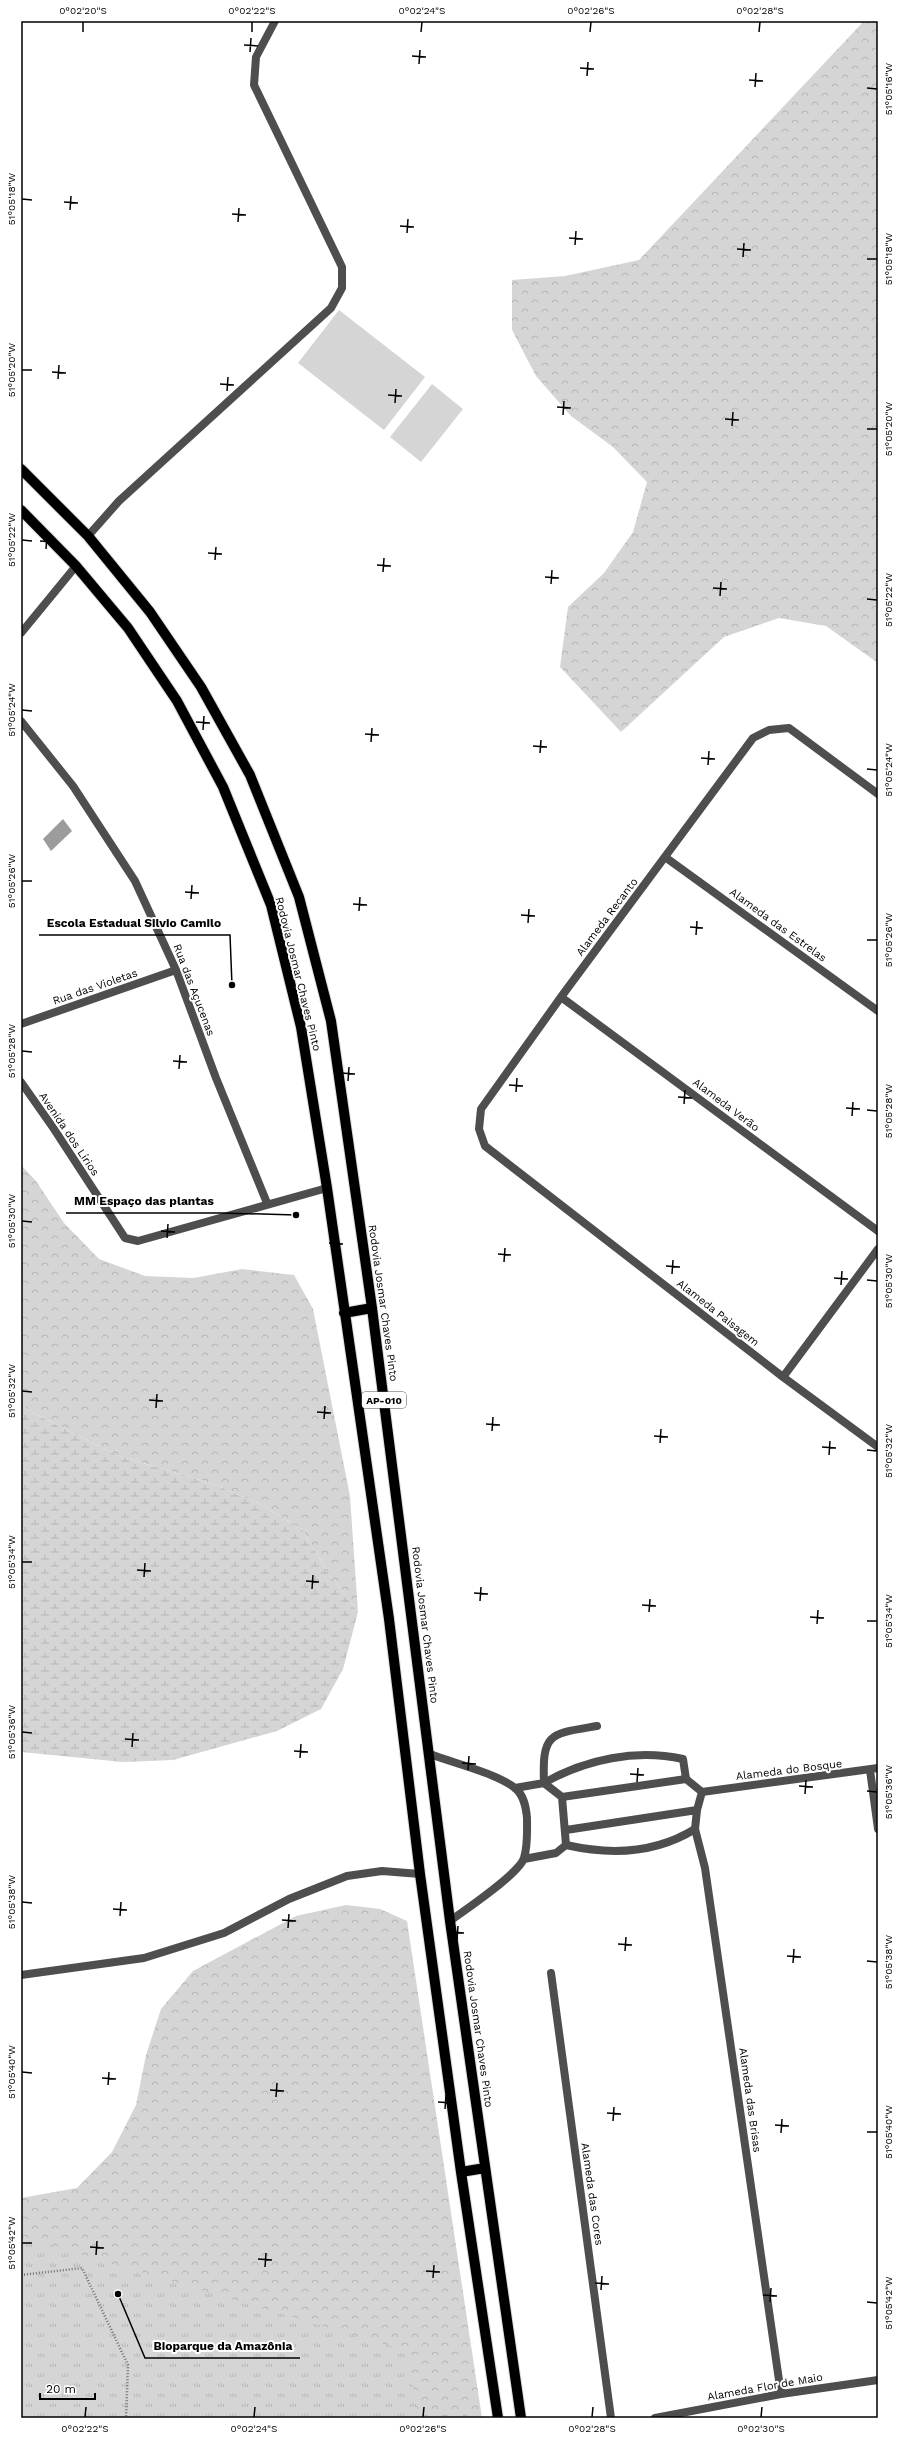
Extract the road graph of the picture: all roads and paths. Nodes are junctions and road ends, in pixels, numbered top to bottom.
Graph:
1 (275, 21) edge
2 (21, 469) edge
3 (21, 510) edge
4 (88, 536) junction
5 (76, 566) junction
6 (21, 633) edge
7 (21, 721) edge
8 (878, 794) edge
9 (665, 857) junction
10 (176, 970) junction
11 (561, 996) junction
12 (878, 1011) edge
13 (21, 1024) edge
14 (21, 1082) edge
15 (479, 1129) joint
16 (327, 1188) junction
17 (267, 1203) junction
18 (878, 1231) edge
19 (878, 1249) edge
20 (372, 1308) junction
21 (344, 1313) junction
22 (783, 1377) junction
23 (878, 1447) edge
24 (597, 1726) dead end
25 (430, 1754) junction
26 (874, 1769) edge
27 (686, 1779) junction
28 (544, 1783) junction
29 (514, 1788) junction
30 (702, 1792) junction
31 (562, 1797) junction
32 (697, 1810) junction
33 (695, 1829) junction
34 (878, 1829) edge
35 (566, 1830) junction
36 (566, 1845) junction
37 (524, 1859) junction
38 (420, 1874) junction
39 (450, 1921) junction
40 (551, 1973) dead end
41 (21, 1975) edge
42 (485, 2168) junction
43 (461, 2172) junction
44 (21, 2275) edge
45 (878, 2380) edge
46 (781, 2394) junction
47 (126, 2418) edge
48 (498, 2418) edge
49 (521, 2418) edge
50 (611, 2418) edge
51 (655, 2418) edge

1 - 4 street
2 - 4 main road, Rodovia Josmar Chaves Pinto / AP-010
3 - 5 main road, Rodovia Josmar Chaves Pinto / AP-010
4 - 20 main road, Rodovia Josmar Chaves Pinto / AP-010
5 - 6 street
5 - 16 main road, Rodovia Josmar Chaves Pinto / AP-010
7 - 10 street, Rua das Açucenas
8 - 9 street, Alameda Recanto
9 - 11 street, Alameda Recanto
9 - 12 street, Alameda das Estrelas
10 - 13 street, Rua das Violetas
10 - 17 street, Rua das Açucenas
11 - 15 street, Alameda Recanto
11 - 18 street, Alameda Verão
14 - 17 street, Avenida dos Lírios
15 - 22 street, Alameda Paisagem
16 - 17 street
16 - 21 main road, Rodovia Josmar Chaves Pinto / AP-010
19 - 22 street
20 - 21 main road
20 - 25 main road, Rodovia Josmar Chaves Pinto / AP-010
21 - 38 main road, Rodovia Josmar Chaves Pinto / AP-010
22 - 23 street, Alameda Paisagem
24 - 28 street
25 - 29 street
25 - 39 main road, Rodovia Josmar Chaves Pinto / AP-010
26 - 30 street, Alameda do Bosque
26 - 34 street
27 - 28 street
27 - 30 street
27 - 31 street
28 - 29 street
28 - 31 street
29 - 37 street
30 - 32 street, Alameda das Brisas
31 - 35 street
32 - 33 street, Alameda das Brisas
32 - 35 street
33 - 36 street
33 - 46 street, Alameda das Brisas
35 - 36 street
36 - 37 street
37 - 39 street
38 - 41 street
38 - 43 main road, Rodovia Josmar Chaves Pinto / AP-010
39 - 42 main road, Rodovia Josmar Chaves Pinto / AP-010
40 - 50 street, Alameda das Cores
42 - 43 main road
42 - 49 main road, Rodovia Josmar Chaves Pinto / AP-010
43 - 48 main road, Rodovia Josmar Chaves Pinto / AP-010
44 - 47 path
45 - 46 street, Alameda Flor de Maio
46 - 51 street, Alameda Flor de Maio

